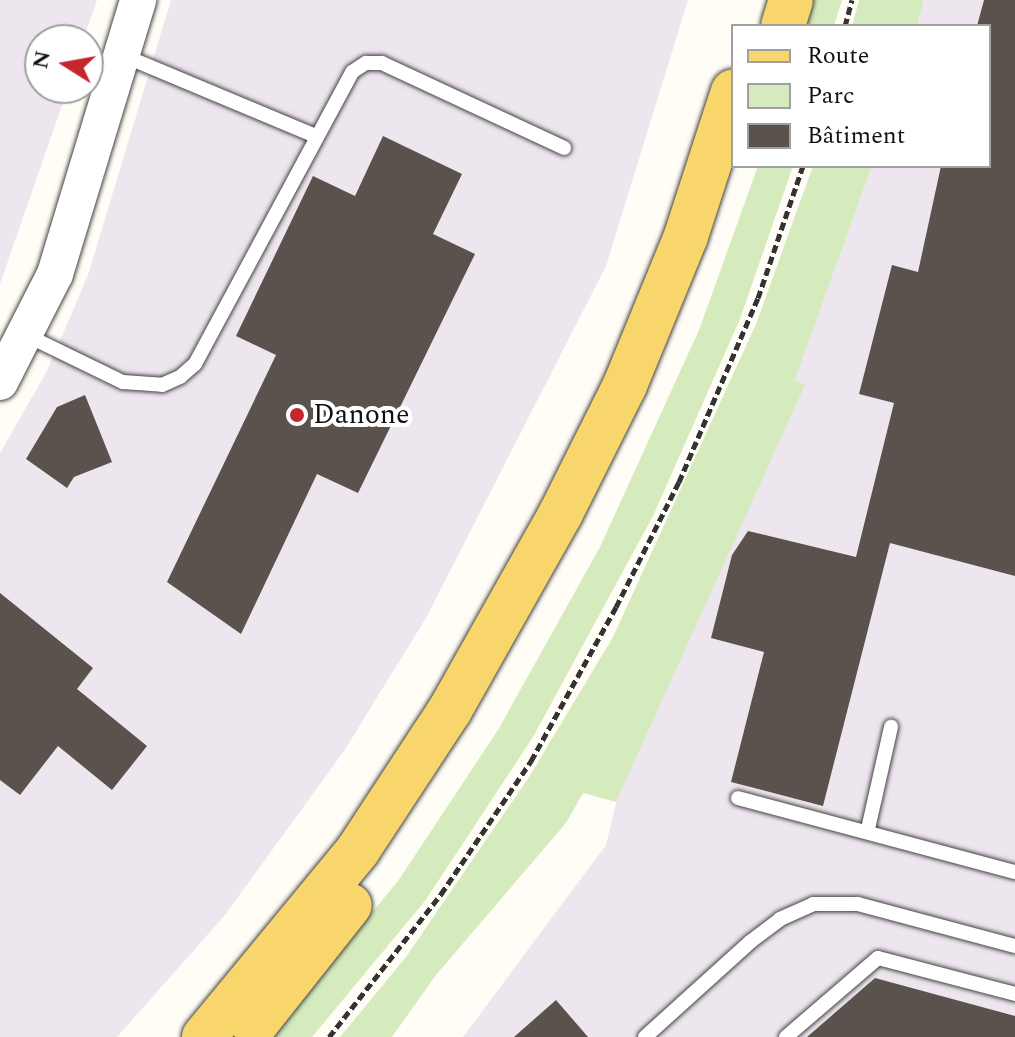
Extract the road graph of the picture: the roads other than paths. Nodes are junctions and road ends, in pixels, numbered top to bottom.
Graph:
1 (138, 0) edge
2 (759, 0) edge
3 (775, 0) edge
4 (791, 0) edge
5 (753, 24) edge
6 (768, 24) edge
7 (784, 24) edge
8 (122, 55) junction
9 (731, 97) edge
10 (316, 136) junction
11 (731, 147) edge
12 (564, 148) dead end
13 (737, 168) edge
14 (26, 335) junction
15 (0, 382) edge
16 (891, 727) dead end
17 (738, 798) dead end
18 (868, 829) junction
19 (1015, 872) edge
20 (1015, 946) edge
21 (1015, 994) edge
22 (228, 1034) edge
23 (645, 1037) edge
24 (786, 1037) edge

1 - 8 street
2 - 5 main road
3 - 6 lane
4 - 7 main road
8 - 10 lane
8 - 14 street
9 - 22 main road
10 - 12 lane
10 - 14 lane
11 - 22 lane
13 - 22 main road
14 - 15 street
16 - 18 lane
17 - 18 lane
18 - 19 lane
20 - 23 lane
21 - 24 lane

